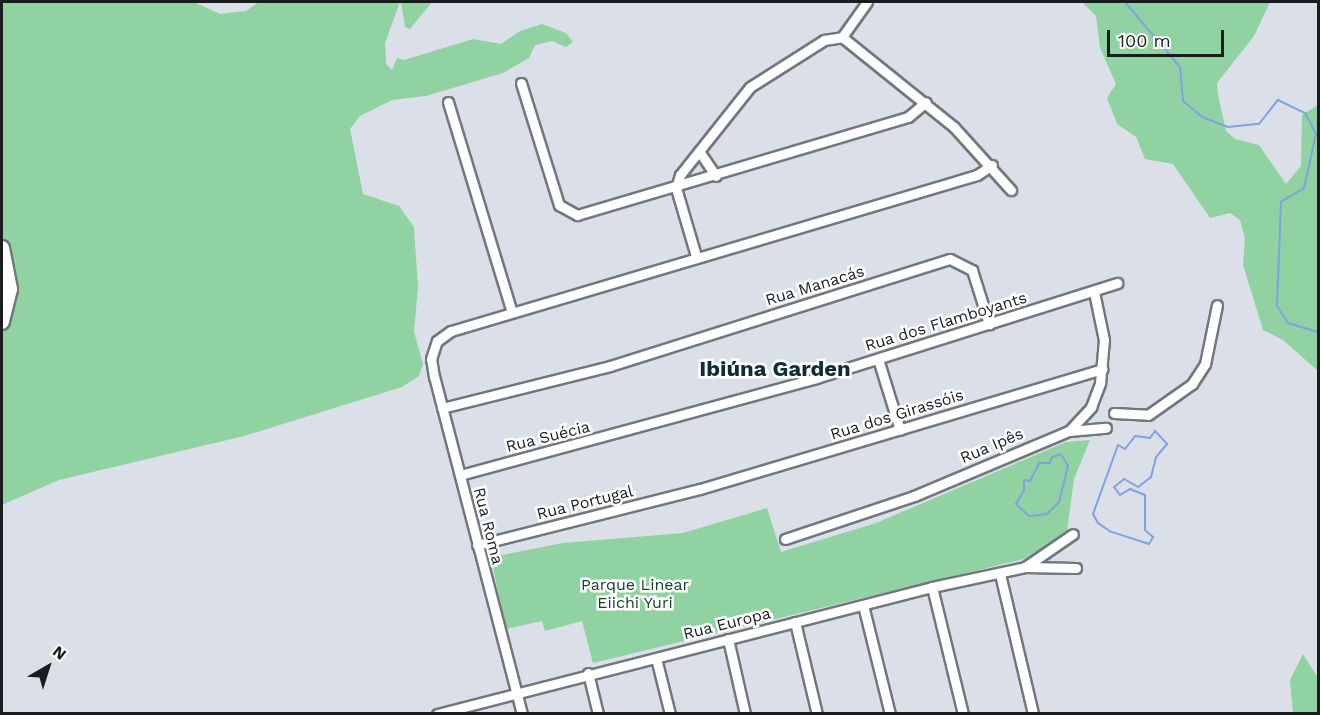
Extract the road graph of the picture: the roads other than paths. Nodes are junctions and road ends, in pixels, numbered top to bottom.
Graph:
1 (867, 2) edge
2 (843, 37) junction
3 (521, 83) dead end
4 (448, 102) dead end
5 (926, 102) junction
6 (699, 151) junction
7 (992, 165) junction
8 (716, 176) junction
9 (676, 188) junction
10 (1011, 190) dead end
11 (2, 248) edge
12 (696, 256) junction
13 (1117, 284) dead end
14 (1094, 292) junction
15 (1217, 305) dead end
16 (512, 312) junction
17 (2, 322) edge
18 (989, 324) junction
19 (878, 359) junction
20 (1102, 369) junction
21 (442, 408) junction
22 (1114, 412) dead end
23 (644, 428) joint
24 (1106, 428) dead end
25 (900, 429) junction
26 (1069, 430) junction
27 (460, 475) junction
28 (700, 489) joint
29 (1073, 534) dead end
30 (785, 539) dead end
31 (477, 545) junction
32 (1025, 567) junction
33 (1076, 568) dead end
34 (1000, 574) junction
35 (932, 587) junction
36 (863, 604) junction
37 (795, 622) junction
38 (728, 639) junction
39 (656, 658) junction
40 (588, 673) junction
41 (517, 692) junction
42 (450, 712) edge
43 (437, 714) edge
44 (522, 714) edge
45 (598, 714) edge
46 (670, 714) edge
47 (744, 714) edge
48 (817, 714) edge
49 (890, 714) edge
50 (963, 714) edge
51 (1033, 714) edge

1 - 2 street
2 - 5 street
2 - 6 street
3 - 9 street
4 - 16 street
5 - 7 street
5 - 8 street
6 - 8 street
6 - 9 street
7 - 10 street
7 - 12 street
8 - 9 street
9 - 12 street
11 - 17 street
12 - 16 street
13 - 14 street, Rua dos Flamboyants
14 - 18 street, Rua dos Flamboyants
14 - 20 street, Rua Ipês
15 - 22 street
16 - 21 street, Rua Roma
18 - 19 street, Rua dos Flamboyants
18 - 21 street, Rua Manacás
19 - 23 street, Rua dos Flamboyants
19 - 25 street
20 - 25 street, Rua dos Girassóis
20 - 26 street, Rua Ipês
21 - 27 street, Rua Roma
23 - 27 street, Rua Suécia
24 - 26 street
25 - 28 street, Rua dos Girassóis
26 - 30 street, Rua Ipês
27 - 31 street, Rua Roma
28 - 31 street, Rua Portugal
29 - 32 street, Rua Europa
31 - 41 street, Rua Roma
32 - 33 street, Rua Europa
32 - 34 street, Rua Europa
34 - 35 street, Rua Europa
34 - 51 street
35 - 36 street, Rua Europa
35 - 50 street
36 - 37 street, Rua Europa
36 - 49 street
37 - 38 street, Rua Europa
37 - 48 street
38 - 39 street, Rua Europa
38 - 47 street
39 - 40 street, Rua Europa
39 - 46 street
40 - 41 street, Rua Europa
40 - 45 street
41 - 42 street, Rua Europa
41 - 44 street, Rua Roma
42 - 43 street, Rua Europa

